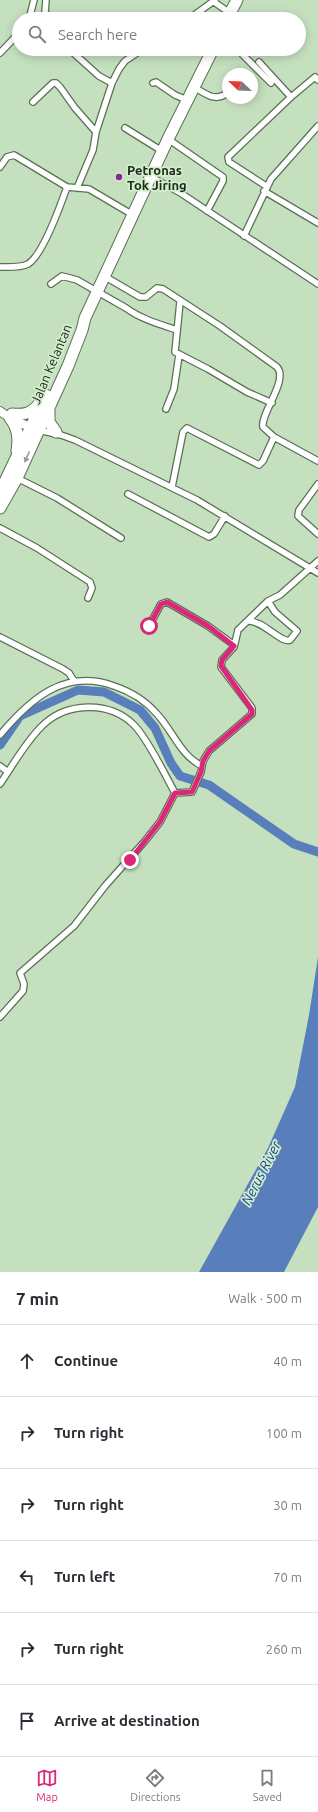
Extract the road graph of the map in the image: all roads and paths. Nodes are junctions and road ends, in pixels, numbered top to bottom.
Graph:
1 (34, 0) edge
2 (46, 0) edge
3 (236, 0) edge
4 (214, 1) edge
5 (31, 12) edge
6 (45, 12) edge
7 (199, 12) edge
8 (225, 12) edge
9 (231, 12) edge
10 (12, 40) edge
11 (0, 53) edge
12 (77, 56) edge
13 (133, 56) edge
14 (210, 56) edge
15 (244, 56) edge
16 (258, 62) dead end
17 (317, 78) edge
18 (112, 83) junction
19 (153, 83) dead end
20 (272, 83) dead end
21 (194, 88) junction
22 (222, 96) edge
23 (291, 97) junction
24 (187, 100) junction
25 (33, 102) dead end
26 (318, 126) edge
27 (125, 128) dead end
28 (96, 132) junction
29 (168, 138) junction
30 (162, 151) junction
31 (0, 167) edge
32 (150, 177) junction
33 (68, 187) junction
34 (77, 188) junction
35 (265, 188) junction
36 (207, 211) junction
37 (133, 215) junction
38 (318, 222) edge
39 (244, 236) junction
40 (0, 267) edge
41 (104, 276) junction
42 (51, 284) dead end
43 (318, 284) edge
44 (97, 291) junction
45 (180, 302) junction
46 (85, 318) junction
47 (177, 330) junction
48 (179, 355) junction
49 (49, 389) junction
50 (272, 403) junction
51 (49, 404) junction
52 (166, 409) dead end
53 (7, 414) edge
54 (35, 426) junction
55 (56, 434) junction
56 (274, 437) junction
57 (33, 442) junction
58 (318, 461) edge
59 (14, 463) junction
60 (18, 478) junction
61 (318, 484) edge
62 (172, 487) junction
63 (0, 492) edge
64 (128, 494) dead end
65 (0, 508) edge
66 (225, 516) junction
67 (0, 528) edge
68 (318, 534) edge
69 (121, 538) dead end
70 (318, 562) edge
71 (310, 567) junction
72 (318, 573) edge
73 (88, 598) dead end
74 (268, 601) junction
75 (248, 621) junction
76 (149, 626) dead end
77 (0, 637) edge
78 (234, 646) junction
79 (74, 681) junction
80 (0, 735) edge
81 (0, 766) edge
82 (202, 769) junction
83 (8, 772) junction
84 (0, 784) edge
85 (175, 793) junction
86 (0, 1017) edge

1 - 5 street
2 - 6 street
3 - 9 highway
4 - 7 street
4 - 8 street
10 - 11 street
12 - 18 street
13 - 18 street
14 - 21 highway
15 - 20 street
16 - 23 street
17 - 23 street
18 - 28 street
19 - 24 street
21 - 22 street
21 - 24 highway
23 - 35 street
24 - 29 highway
25 - 28 street
26 - 35 street
27 - 30 street
28 - 34 street
29 - 30 highway
29 - 36 street
30 - 32 highway
31 - 33 street
32 - 36 street
32 - 37 highway
33 - 34 street
33 - 40 street
34 - 37 street
35 - 38 street
35 - 39 street
36 - 39 street
37 - 41 highway
39 - 43 street
41 - 44 highway
41 - 45 street
42 - 44 street
44 - 46 highway
44 - 47 street
45 - 47 street
45 - 50 street
46 - 49 highway, Jalan Kelantan
46 - 51 highway, Jalan Kelantan
47 - 48 street
48 - 50 street
48 - 52 street
49 - 53 highway
49 - 54 highway, Jalan Kelantan
50 - 56 street
51 - 54 highway, Jalan Kelantan
51 - 55 highway
53 - 54 street
53 - 59 highway
54 - 55 street
54 - 57 highway, Jalan Kelantan
54 - 59 highway, Jalan Kelantan
55 - 57 highway
55 - 62 street
56 - 58 street
56 - 62 street
57 -> 60 highway, Jalan Kelantan
59 - 63 highway, Jalan Kelantan
60 - 65 highway, Jalan Kelantan
60 - 69 street
61 - 68 street
62 - 66 street
64 - 66 street
66 - 71 street
67 - 73 street
70 - 71 street
71 - 72 street
71 - 74 street
74 - 75 street
74 - 75 street
75 - 78 street
76 - 78 street
77 - 79 street
78 - 82 street
79 - 80 street
79 - 82 street
81 - 83 street
82 - 85 street
83 - 84 street
83 - 85 street
85 - 86 street

